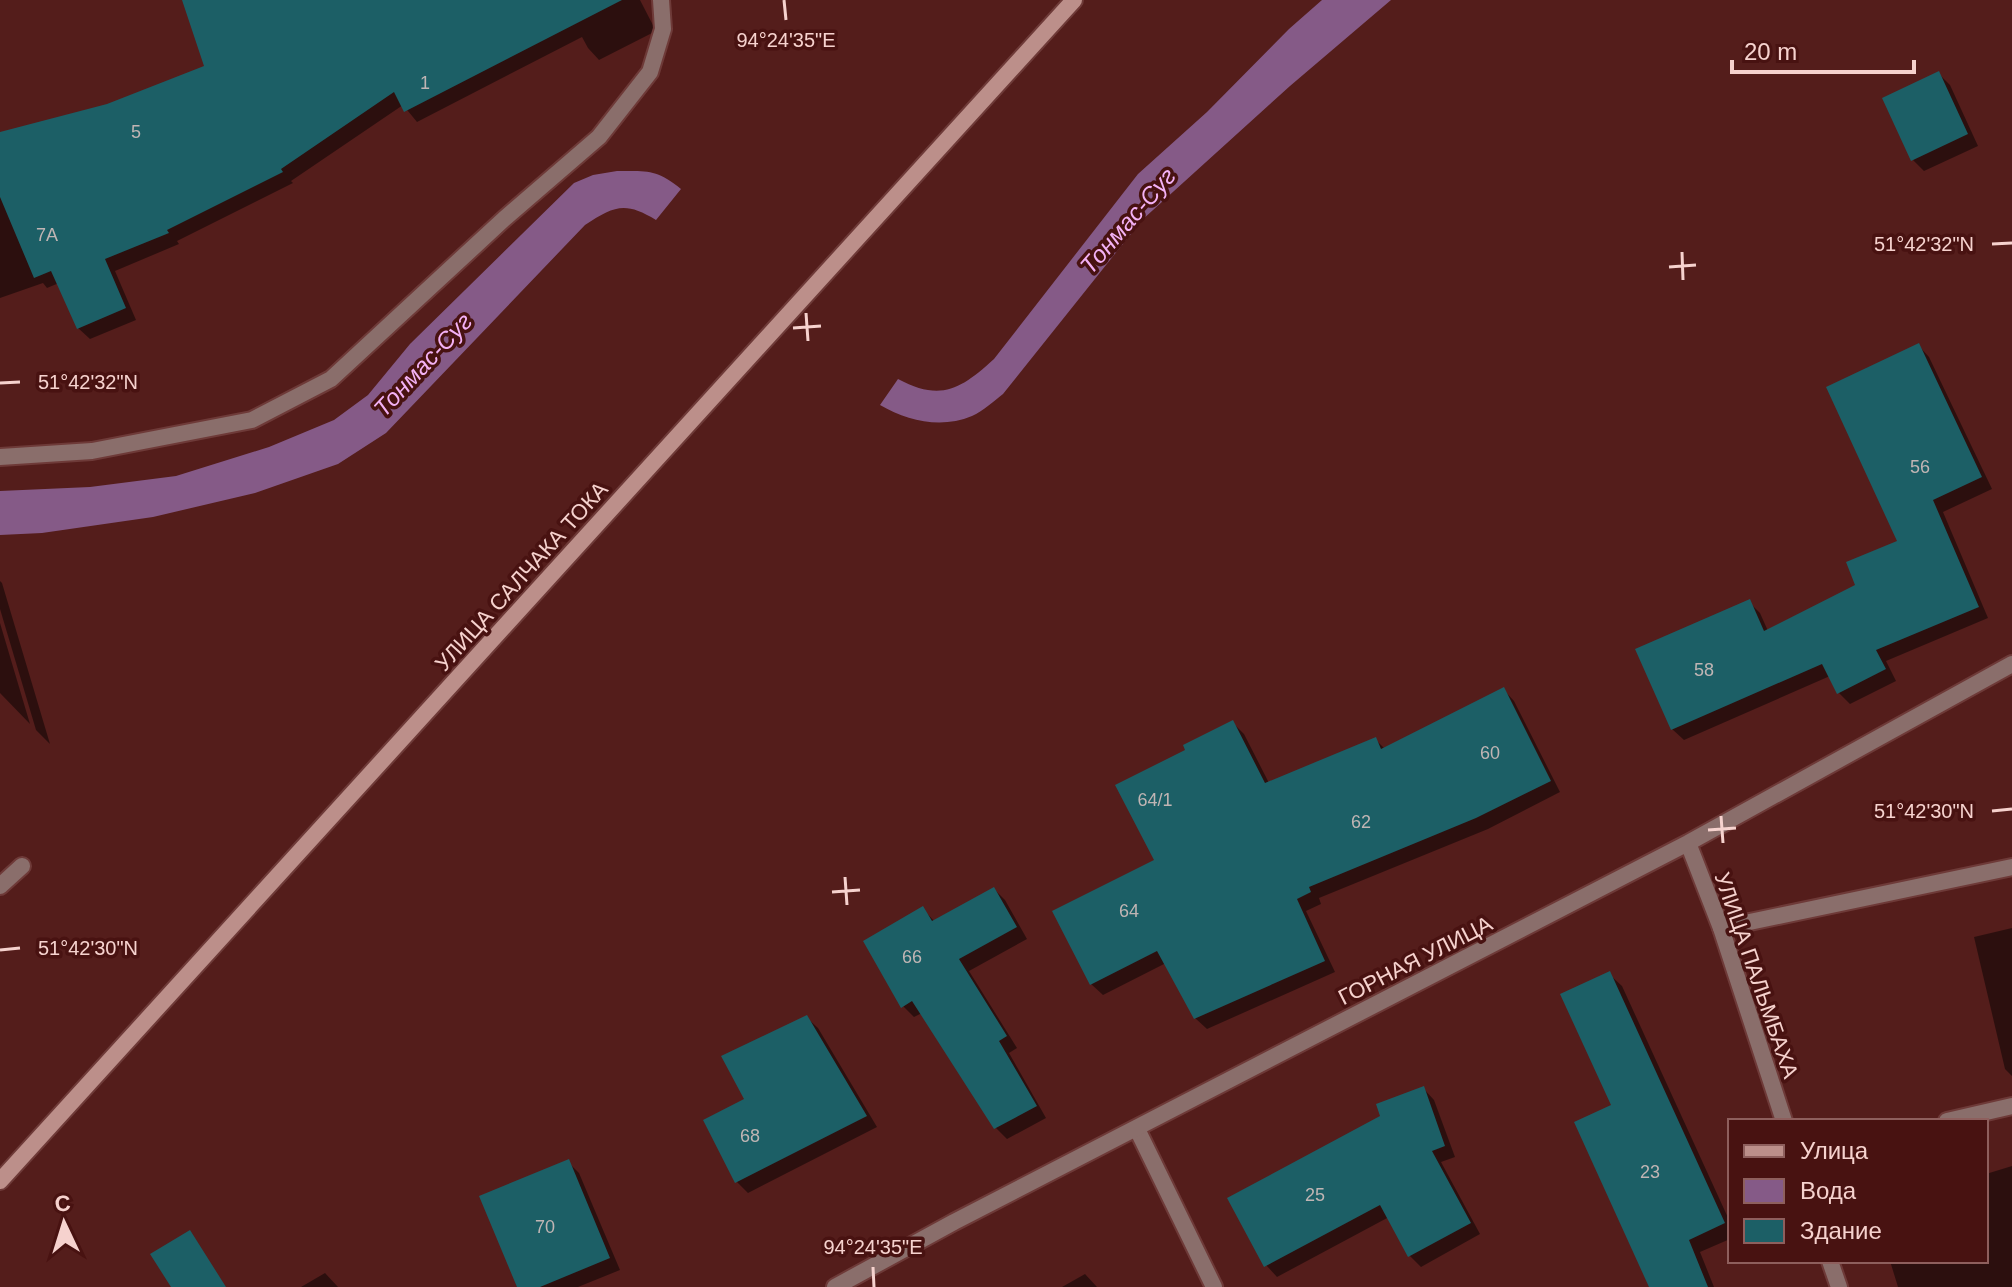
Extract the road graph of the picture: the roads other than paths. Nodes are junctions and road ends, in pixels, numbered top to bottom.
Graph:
1 (661, 0) edge
2 (1074, 0) edge
3 (1060, 8) edge
4 (0, 457) edge
5 (2012, 664) edge
6 (1688, 843) junction
7 (22, 866) dead end
8 (2012, 867) edge
9 (0, 886) edge
10 (1721, 928) junction
11 (2012, 1106) edge
12 (1783, 1119) edge
13 (1956, 1119) edge
14 (1137, 1129) junction
15 (0, 1181) edge
16 (1831, 1263) edge
17 (835, 1287) edge
18 (1214, 1287) edge
19 (1839, 1287) edge

1 - 4 street
2 - 3 main road, УЛИЦА САЛЧАКА ТОКА
3 - 15 main road, УЛИЦА САЛЧАКА ТОКА
5 - 6 street, ГОРНАЯ УЛИЦА
6 - 10 street, УЛИЦА ПАЛЬМБАХА
6 - 14 street, ГОРНАЯ УЛИЦА
7 - 9 street
8 - 10 street
10 - 12 street, УЛИЦА ПАЛЬМБАХА
11 - 13 street
14 - 17 street, ГОРНАЯ УЛИЦА
14 - 18 street
16 - 19 street

